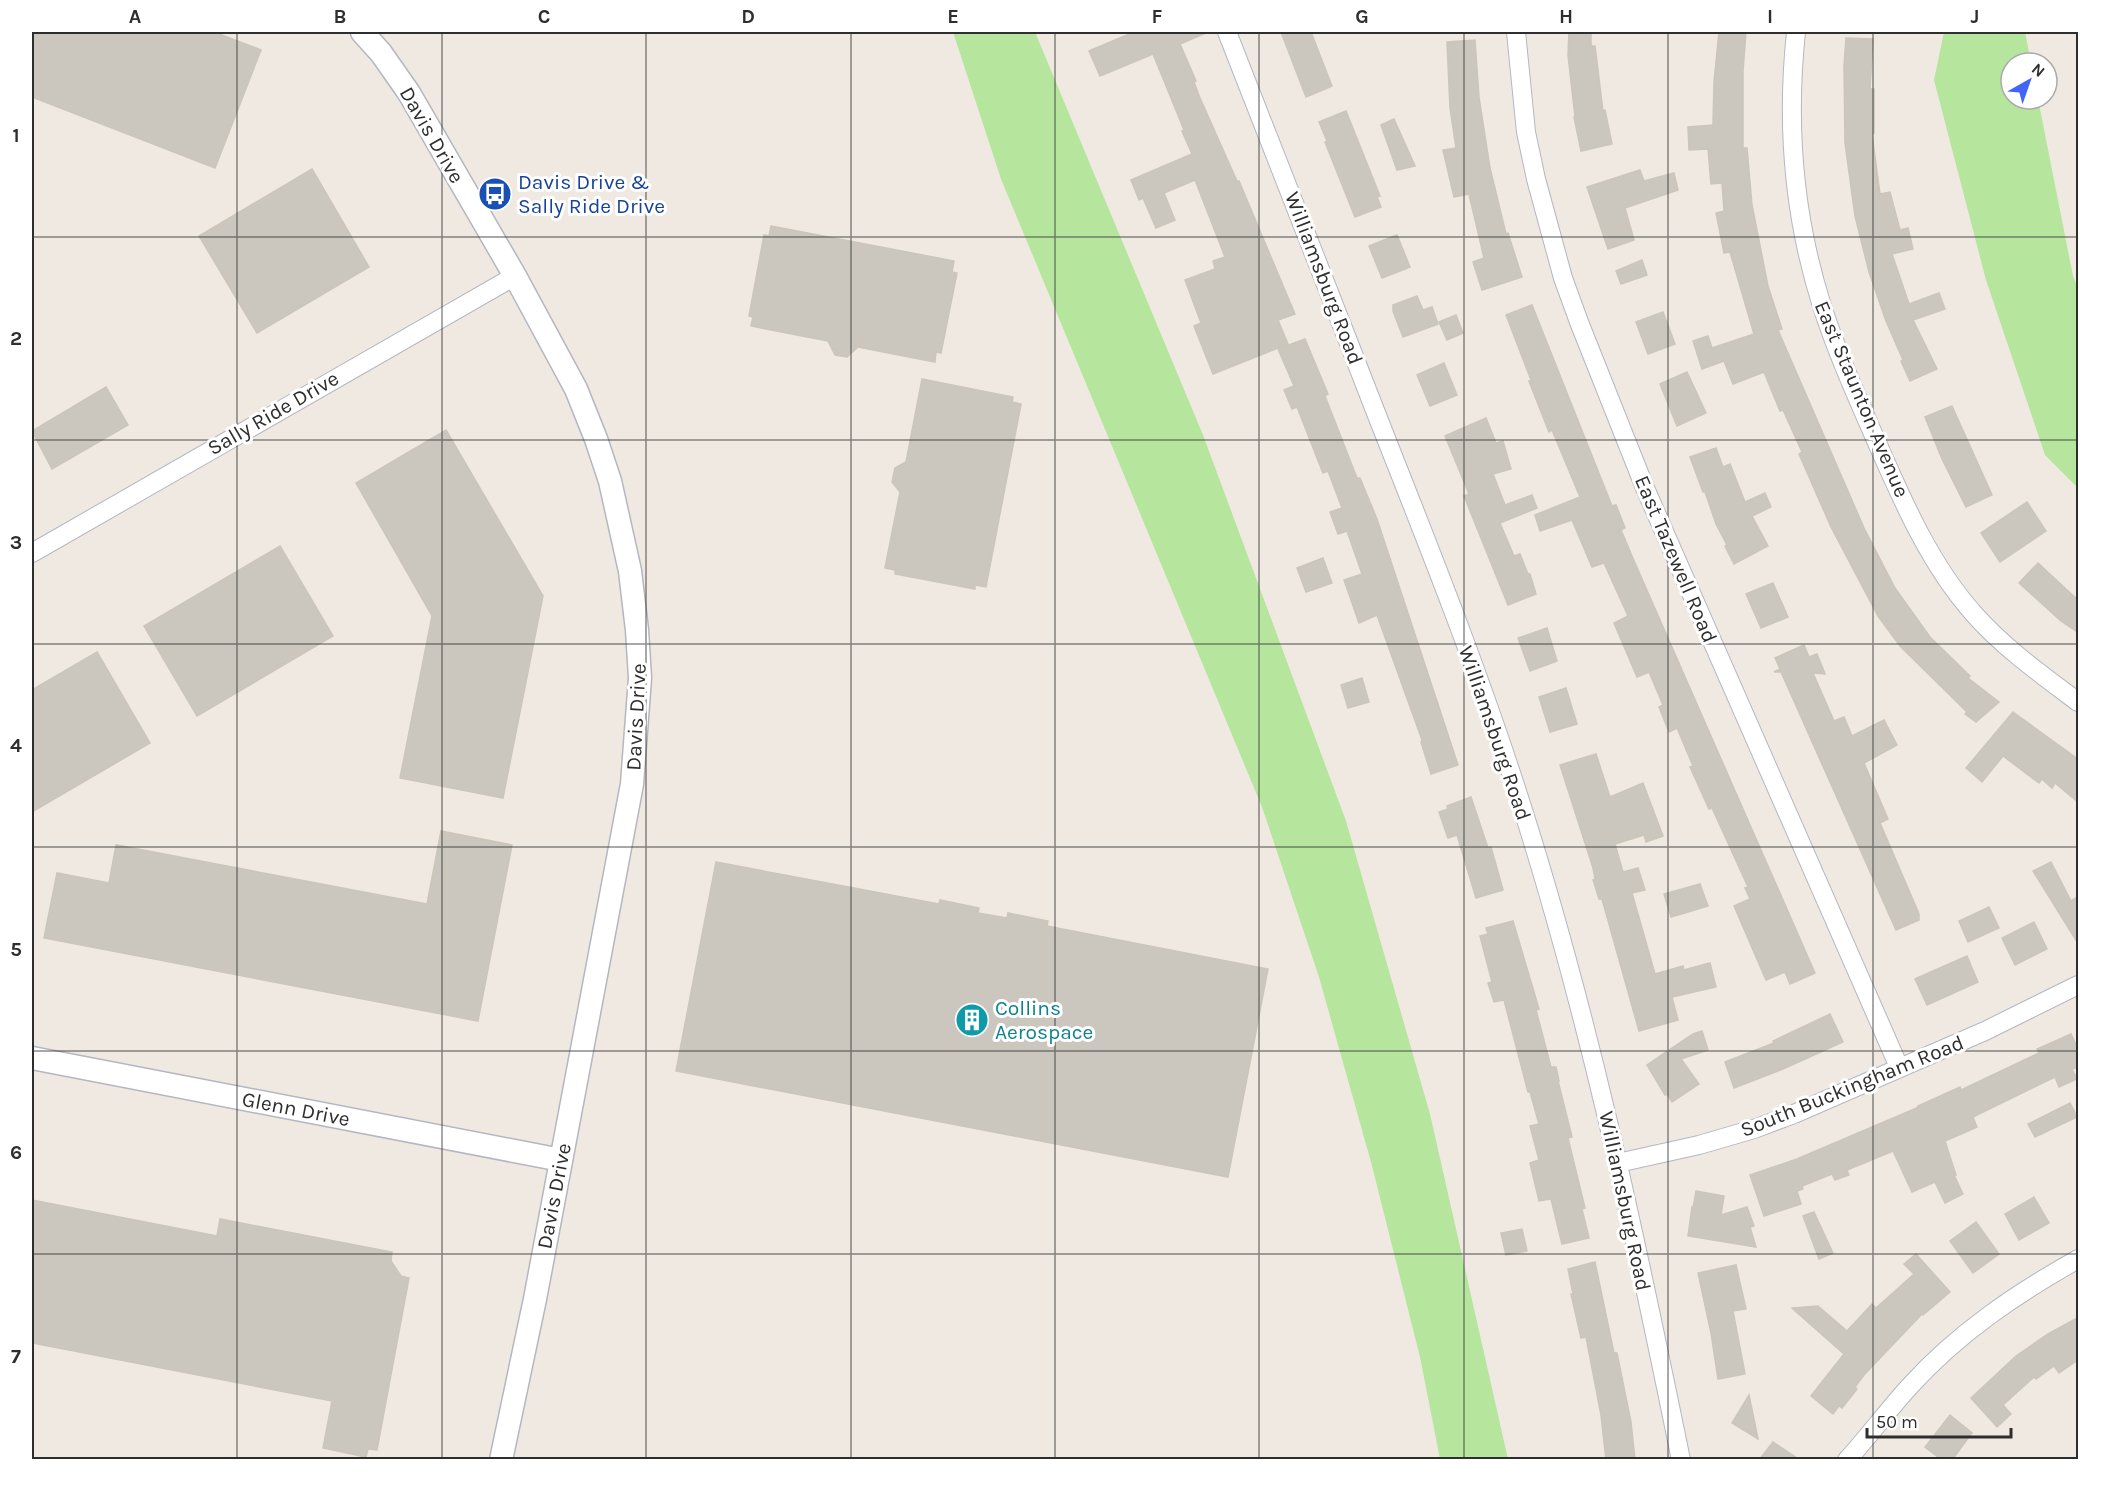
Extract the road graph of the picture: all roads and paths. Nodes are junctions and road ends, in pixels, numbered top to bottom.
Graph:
1 (362, 32) edge
2 (1227, 32) edge
3 (1516, 32) edge
4 (1796, 32) edge
5 (515, 276) junction
6 (32, 553) edge
7 (2079, 702) edge
8 (2079, 985) edge
9 (32, 1058) edge
10 (1899, 1067) junction
11 (561, 1160) junction
12 (1618, 1163) junction
13 (2079, 1259) edge
14 (501, 1460) edge
15 (1681, 1460) edge
16 (1847, 1460) edge

1 - 5 street, Davis Drive
2 - 12 street, Williamsburg Road
3 - 10 street, East Tazewell Road
4 - 7 street, East Staunton Avenue
5 - 6 street, Sally Ride Drive
5 - 11 street, Davis Drive
8 - 10 street, South Buckingham Road
9 - 11 street, Glenn Drive
10 - 12 street, South Buckingham Road
11 - 14 street, Davis Drive
12 - 15 street, Williamsburg Road
13 - 16 street

